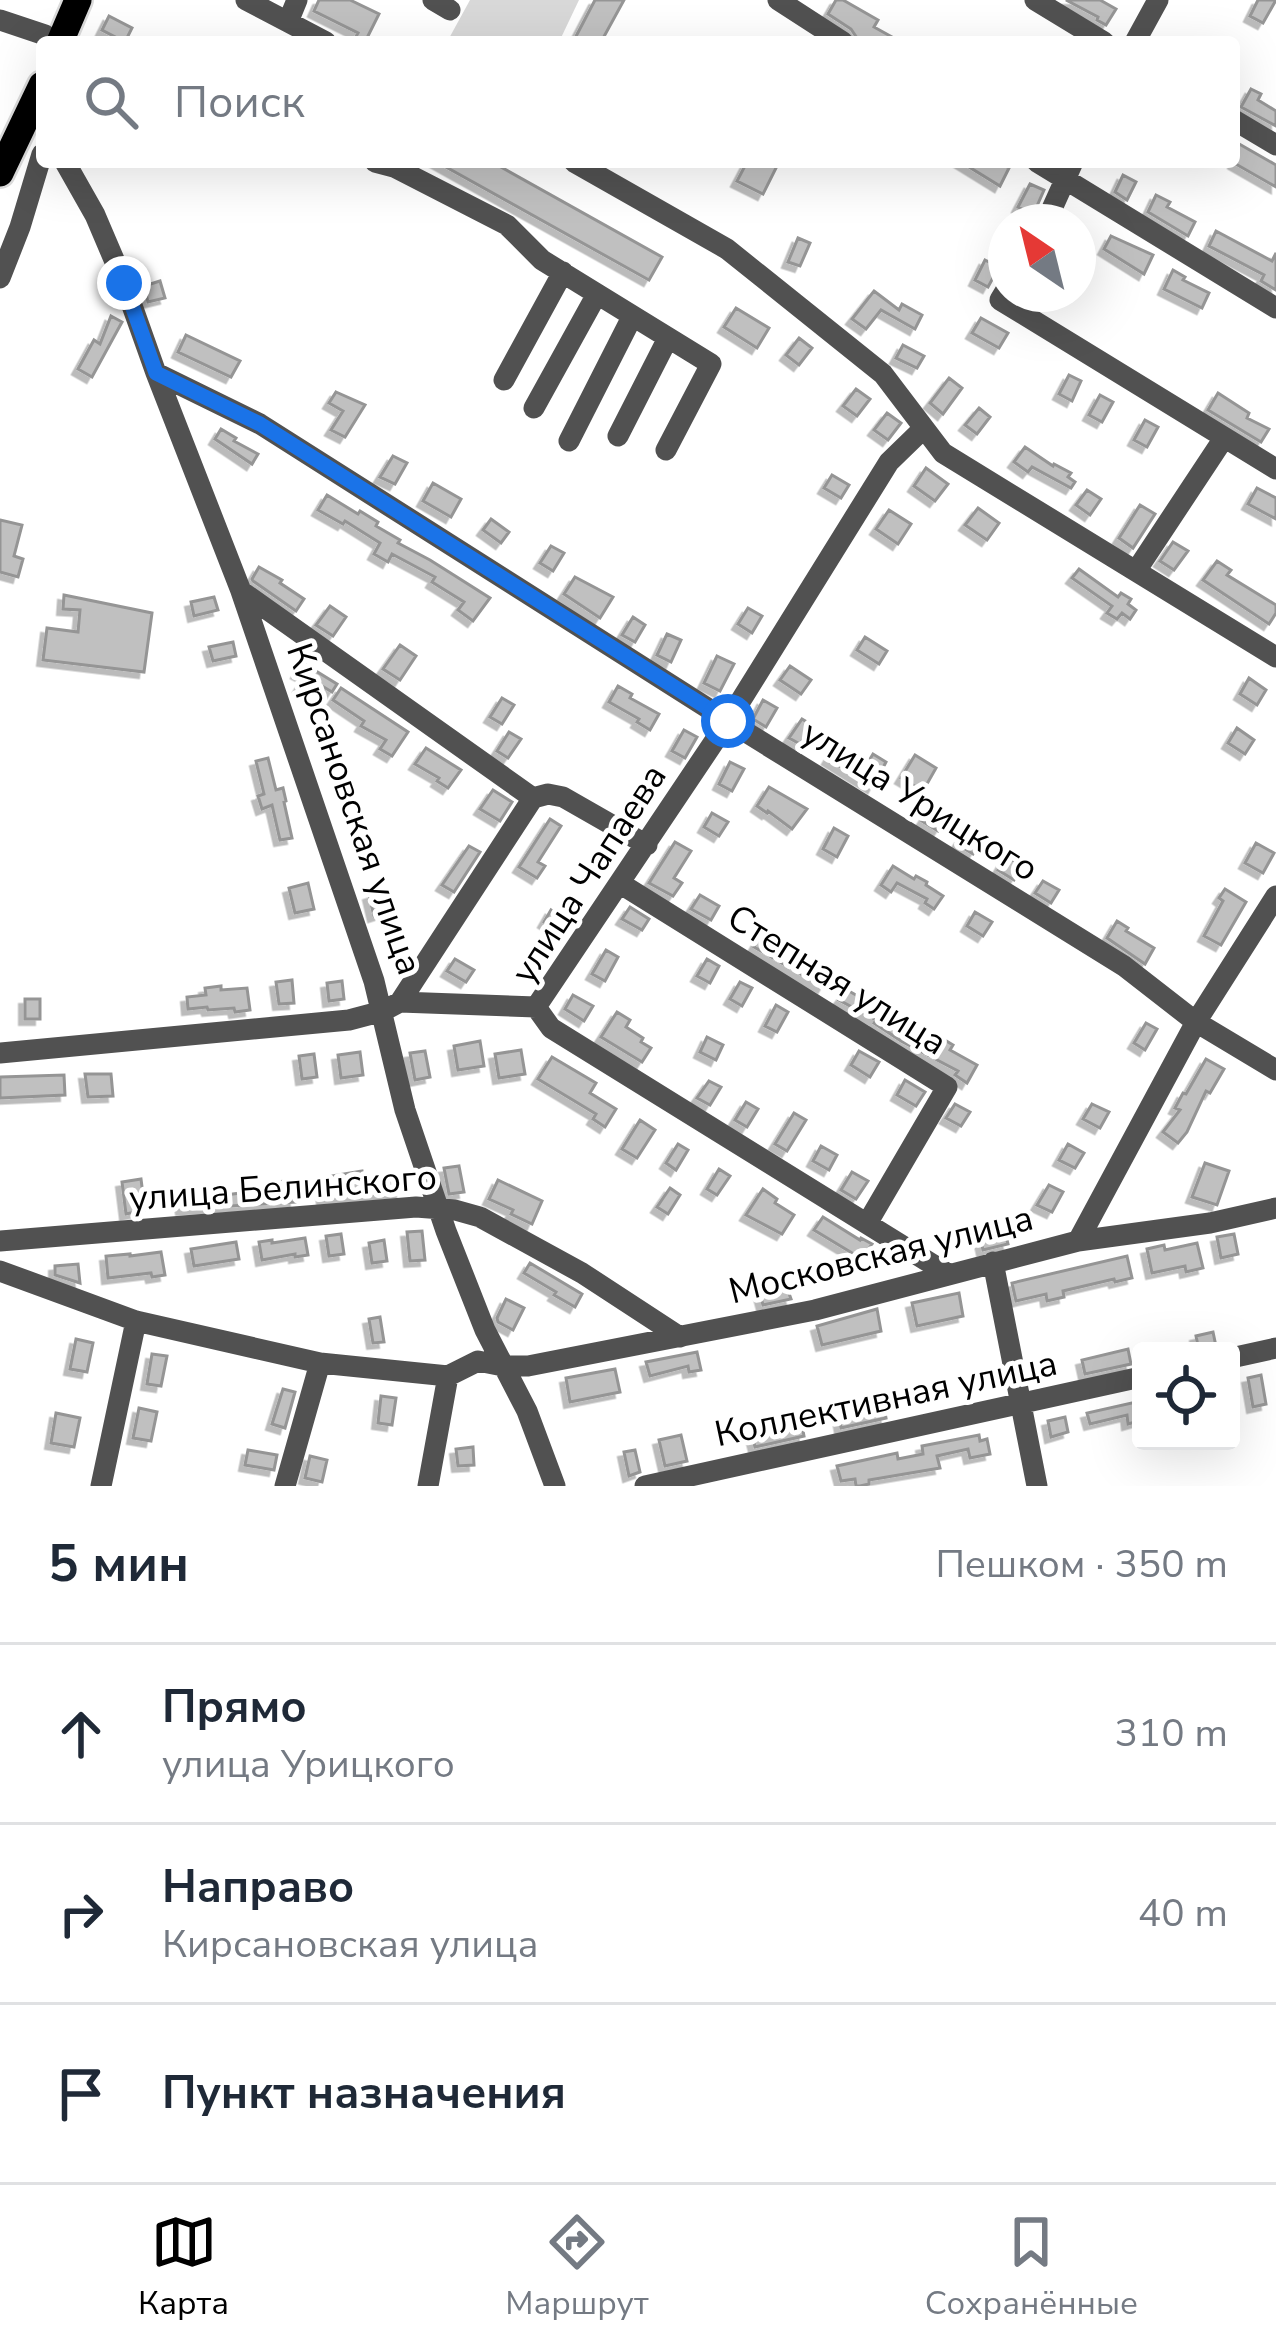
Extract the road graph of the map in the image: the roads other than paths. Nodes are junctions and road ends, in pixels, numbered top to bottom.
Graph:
1 (78, 0) edge
2 (246, 0) edge
3 (297, 0) edge
4 (1035, 0) edge
5 (1158, 0) edge
6 (778, 1) edge
7 (0, 20) edge
8 (287, 22) junction
9 (48, 36) edge
10 (60, 36) edge
11 (314, 36) edge
12 (833, 36) edge
13 (1094, 36) edge
14 (1138, 36) edge
15 (36, 107) edge
16 (1240, 124) edge
17 (1276, 145) edge
18 (38, 168) edge
19 (68, 168) edge
20 (396, 168) edge
21 (585, 168) edge
22 (1068, 170) edge
23 (0, 172) edge
24 (1054, 204) edge
25 (563, 272) junction
26 (0, 278) edge
27 (597, 294) junction
28 (1276, 308) edge
29 (1029, 312) edge
30 (632, 316) junction
31 (668, 338) junction
32 (156, 373) junction
33 (504, 380) dead end
34 (534, 408) dead end
35 (924, 428) junction
36 (618, 436) dead end
37 (1224, 437) junction
38 (569, 441) dead end
39 (665, 449) dead end
40 (1276, 469) edge
41 (1136, 571) junction
42 (241, 591) junction
43 (1276, 657) edge
44 (728, 721) junction
45 (533, 798) junction
46 (647, 844) junction
47 (621, 884) junction
48 (1276, 896) edge
49 (391, 1006) junction
50 (536, 1007) junction
51 (1196, 1022) junction
52 (0, 1053) edge
53 (1276, 1070) edge
54 (439, 1208) junction
55 (1276, 1208) edge
56 (868, 1222) junction
57 (0, 1241) edge
58 (1078, 1241) junction
59 (993, 1262) junction
60 (0, 1270) edge
61 (948, 1274) junction
62 (136, 1321) junction
63 (680, 1337) junction
64 (1276, 1348) edge
65 (1240, 1356) edge
66 (320, 1363) junction
67 (502, 1366) junction
68 (448, 1376) junction
69 (1132, 1379) edge
70 (1022, 1402) junction
71 (101, 1486) edge
72 (285, 1486) edge
73 (428, 1486) edge
74 (555, 1486) edge
75 (645, 1486) edge
76 (1036, 1486) edge

1 - 10 main road
2 - 8 street
3 - 8 street
4 - 13 street
5 - 14 street
6 - 12 street
7 - 9 street
8 - 11 street
15 - 23 main road
16 - 17 street
18 - 26 street
19 - 32 street, Кирсановская улица
20 - 25 street
21 - 35 street
22 - 24 street
22 - 28 street
25 - 27 street
25 - 33 street
27 - 30 street
27 - 34 street
29 - 37 street
30 - 31 street
30 - 38 street
31 - 36 street
31 - 39 street
32 - 42 street, Кирсановская улица
32 - 44 street, улица Урицкого
35 - 41 street
35 - 44 street, улица Чапаева
37 - 40 street
37 - 41 street
41 - 43 street
42 - 45 street
42 - 49 street, Кирсановская улица
44 - 46 street, улица Чапаева
44 - 51 street, улица Урицкого
45 - 46 street
45 - 49 street
46 - 47 street, улица Чапаева
47 - 50 street, улица Чапаева
47 - 56 street, Степная улица
48 - 51 street
49 - 50 street
49 - 52 street
49 - 54 street, Кирсановская улица
50 - 56 street, улица Чапаева
51 - 53 street, улица Урицкого
51 - 58 street
54 - 57 street, улица Белинского
54 - 63 street, улица Белинского
54 - 67 street, Кирсановская улица
55 - 58 street, Московская улица
56 - 61 street, улица Чапаева
58 - 59 street, Московская улица
59 - 61 street, Московская улица
59 - 70 street
60 - 62 street
61 - 63 street, Московская улица
62 - 66 street
62 - 71 street
63 - 67 street, Московская улица
64 - 65 street
66 - 68 street
66 - 72 street
67 - 68 street
67 - 74 street, Кирсановская улица
68 - 73 street
69 - 70 street, Коллективная улица
70 - 75 street, Коллективная улица
70 - 76 street

